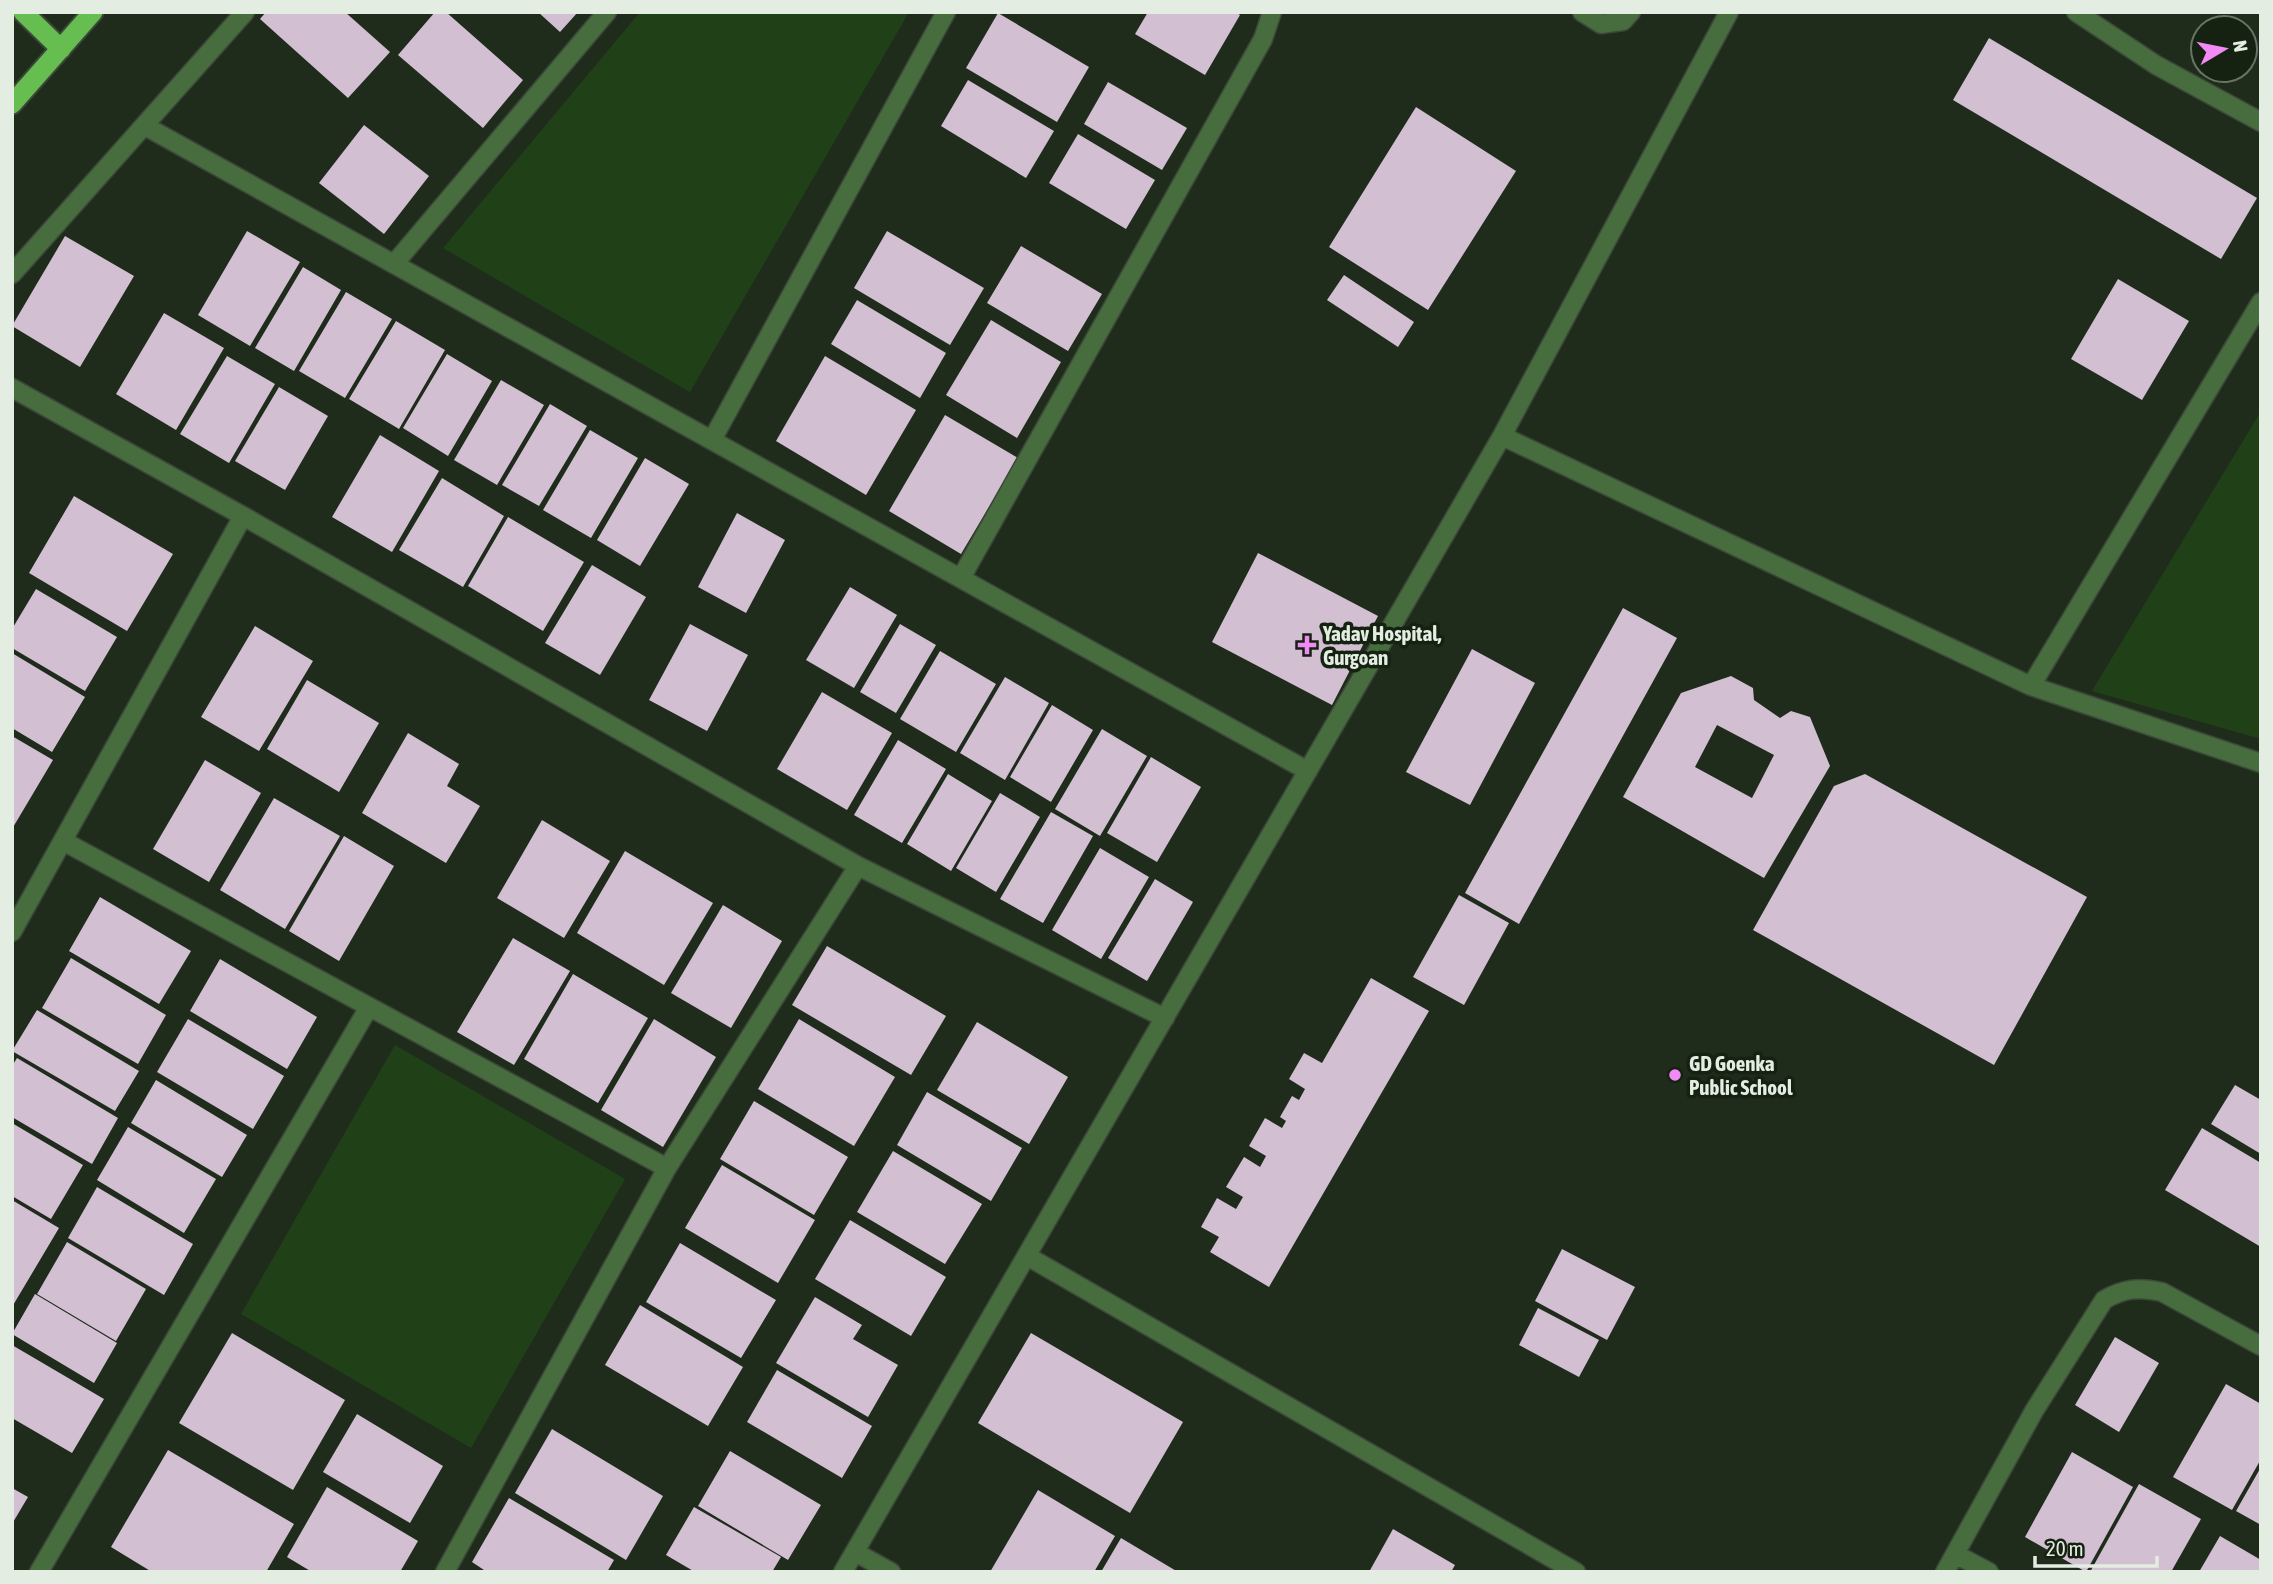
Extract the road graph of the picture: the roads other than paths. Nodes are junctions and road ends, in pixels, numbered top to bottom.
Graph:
1 (23, 12) edge
2 (93, 12) edge
3 (245, 12) edge
4 (607, 12) edge
5 (946, 12) edge
6 (1272, 12) edge
7 (1582, 12) edge
8 (1631, 12) edge
9 (1729, 12) edge
10 (2077, 12) edge
11 (61, 48) junction
12 (12, 104) edge
13 (2261, 122) edge
14 (145, 126) junction
15 (394, 264) junction
16 (12, 274) edge
17 (2261, 302) edge
18 (12, 388) edge
19 (1502, 436) junction
20 (712, 440) junction
21 (243, 516) junction
22 (961, 578) junction
23 (2031, 686) junction
24 (2261, 763) edge
25 (1308, 771) junction
26 (63, 841) junction
27 (858, 866) junction
28 (12, 932) edge
29 (369, 1007) junction
30 (1165, 1018) junction
31 (667, 1168) junction
32 (1027, 1256) junction
33 (2261, 1346) edge
34 (855, 1552) junction
35 (1955, 1554) junction
36 (39, 1572) edge
37 (445, 1572) edge
38 (843, 1572) edge
39 (891, 1572) edge
40 (1576, 1572) edge
41 (1945, 1572) edge
42 (1989, 1572) edge

1 - 11 highway
2 - 11 highway
3 - 14 street
4 - 15 street
5 - 20 street
6 - 22 street
7 - 8 street
9 - 19 street
10 - 13 street
11 - 12 highway
14 - 15 street
14 - 16 street
15 - 20 street
17 - 23 street
18 - 21 street
19 - 23 street
19 - 25 street
20 - 22 street
21 - 26 street
21 - 27 street
22 - 25 street
23 - 24 street
25 - 30 street
26 - 28 street
26 - 29 street
27 - 30 street
27 - 31 street
29 - 31 street
29 - 36 street
30 - 32 street
31 - 37 street
32 - 34 street
32 - 40 street
33 - 35 street
34 - 38 street
34 - 39 street
35 - 41 street
35 - 42 street

